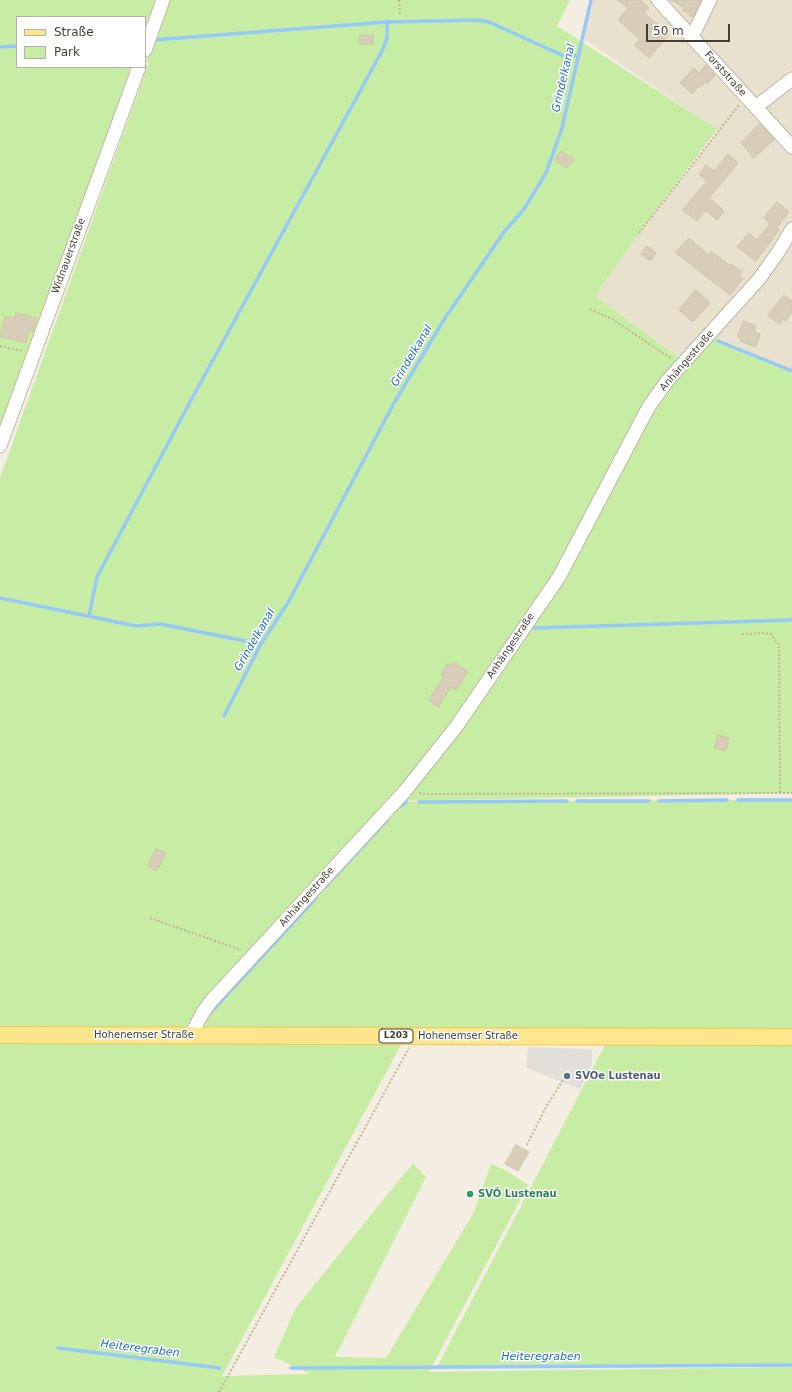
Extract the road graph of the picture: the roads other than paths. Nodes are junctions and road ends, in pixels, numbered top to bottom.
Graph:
1 (163, 0) edge
2 (658, 0) edge
3 (710, 0) edge
4 (692, 37) junction
5 (146, 47) edge
6 (139, 68) edge
7 (792, 79) edge
8 (756, 106) junction
9 (792, 147) edge
10 (792, 229) edge
11 (0, 446) edge
12 (0, 1035) edge
13 (191, 1035) junction
14 (792, 1037) edge

1 - 5 street
2 - 4 street, Forststraße
3 - 4 street
4 - 8 street, Forststraße
6 - 11 street, Widnauerstraße
7 - 8 street
8 - 9 street, Forststraße
10 - 13 street, Anhängestraße
12 - 13 main road, Hohenemser Straße / L203
13 - 14 main road, Hohenemser Straße / L203

